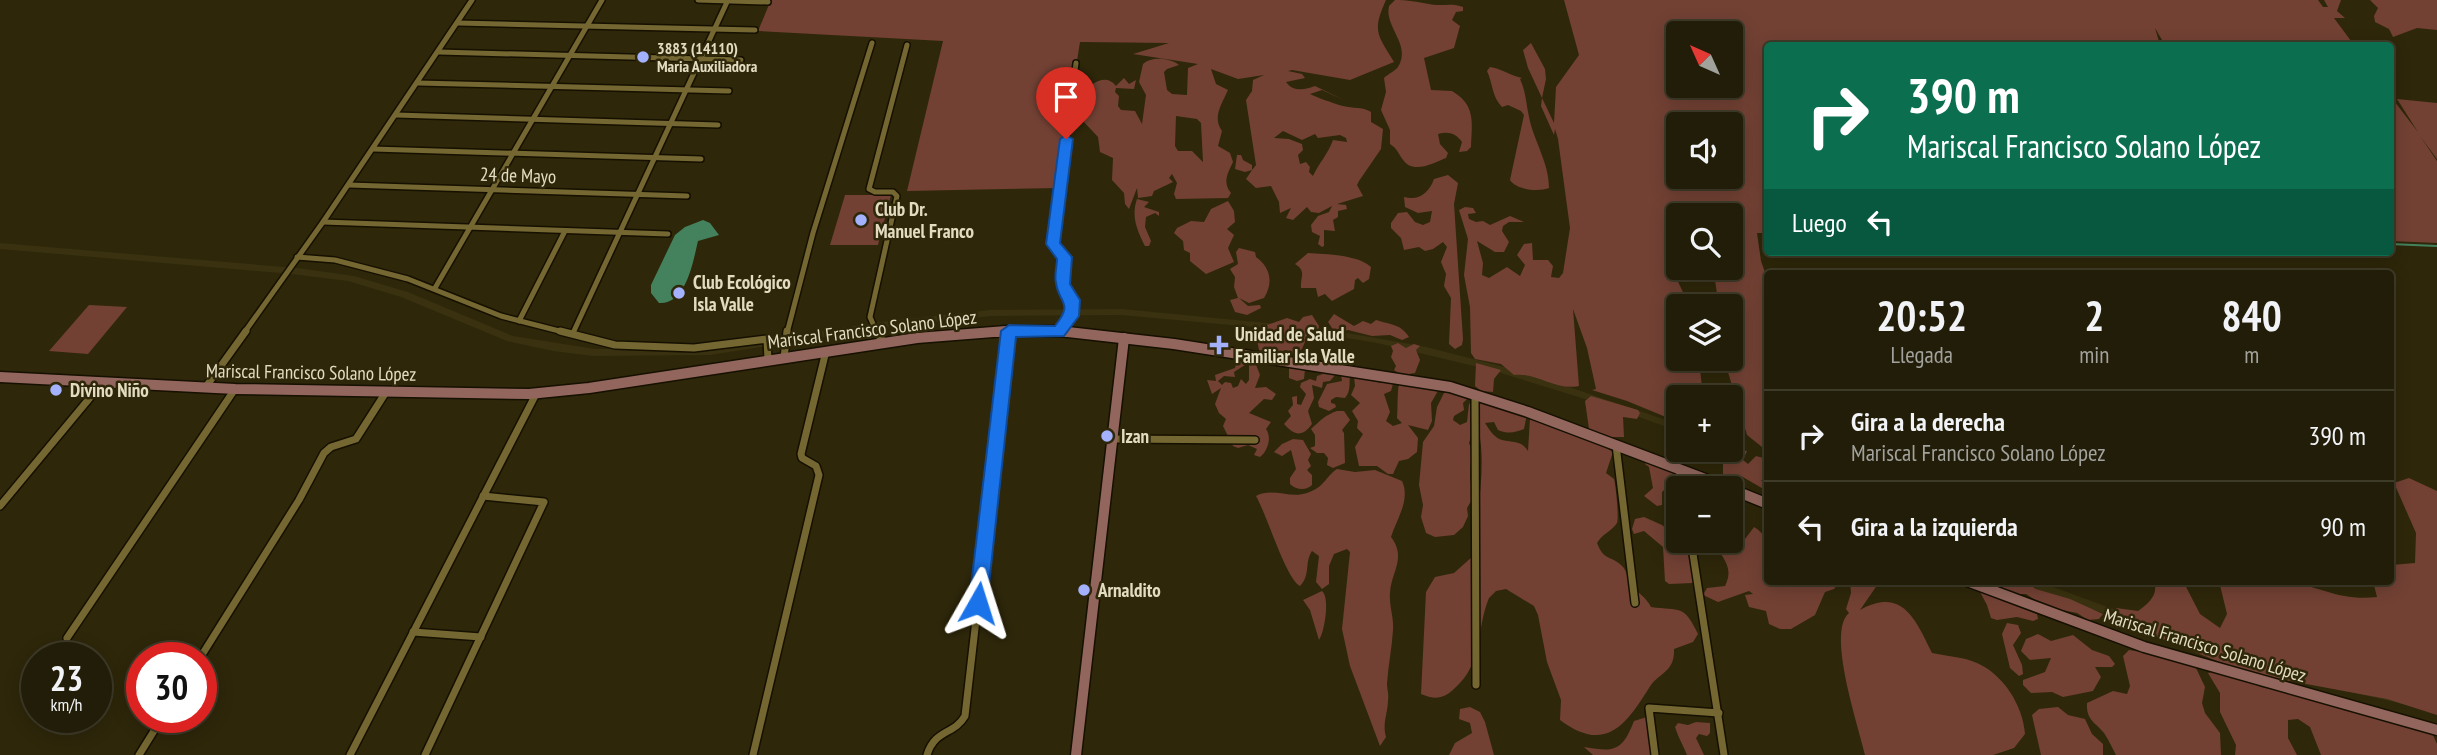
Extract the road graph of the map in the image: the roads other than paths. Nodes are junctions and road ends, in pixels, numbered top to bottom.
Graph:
1 (472, 0) edge
2 (602, 0) edge
3 (698, 0) edge
4 (728, 0) edge
5 (768, 2) dead end
6 (457, 23) junction
7 (586, 26) junction
8 (715, 29) junction
9 (755, 30) dead end
10 (872, 43) dead end
11 (907, 45) dead end
12 (439, 52) junction
13 (570, 55) junction
14 (701, 59) junction
15 (741, 60) dead end
16 (1076, 63) dead end
17 (418, 83) junction
18 (552, 86) junction
19 (686, 90) junction
20 (729, 91) dead end
21 (396, 115) junction
22 (532, 119) junction
23 (671, 124) junction
24 (718, 125) dead end
25 (373, 149) junction
26 (513, 153) junction
27 (654, 158) junction
28 (702, 159) dead end
29 (349, 185) junction
30 (492, 190) junction
31 (638, 194) junction
32 (687, 196) dead end
33 (323, 222) junction
34 (470, 227) junction
35 (565, 231) junction
36 (620, 233) junction
37 (668, 234) dead end
38 (297, 257) junction
39 (435, 288) junction
40 (519, 321) junction
41 (1009, 331) junction
42 (1059, 331) junction
43 (573, 333) junction
44 (1124, 338) junction
45 (884, 343) junction
46 (826, 351) junction
47 (784, 358) junction
48 (768, 360) junction
49 (0, 377) edge
50 (103, 382) junction
51 (205, 388) junction
52 (235, 389) junction
53 (386, 392) junction
54 (536, 394) junction
55 (1475, 394) junction
56 (1113, 439) junction
57 (1255, 440) dead end
58 (1616, 445) junction
59 (1679, 469) junction
60 (1680, 476) edge
61 (1697, 476) edge
62 (1743, 494) edge
63 (483, 496) junction
64 (1764, 502) edge
65 (0, 506) edge
66 (1693, 553) edge
67 (1978, 585) edge
68 (1635, 603) dead end
69 (413, 632) junction
70 (481, 637) junction
71 (67, 638) dead end
72 (210, 642) edge
73 (1476, 685) dead end
74 (1719, 713) junction
75 (2437, 730) edge
76 (153, 733) edge
77 (139, 755) edge
78 (349, 755) edge
79 (425, 755) edge
80 (753, 755) edge
81 (927, 755) edge
82 (1076, 755) edge
83 (1655, 755) edge
84 (1724, 755) edge

1 - 6 street
2 - 7 street
3 - 4 street
4 - 5 street
4 - 8 street
6 - 7 street
6 - 12 street
7 - 8 street
7 - 13 street
8 - 9 street
8 - 14 street
10 - 47 street
11 - 45 street
12 - 13 street
12 - 17 street
13 - 14 street
13 - 18 street
14 - 15 street
14 - 19 street
16 - 42 street
17 - 18 street
17 - 21 street
18 - 19 street
18 - 22 street
19 - 20 street
19 - 23 street
21 - 22 street
21 - 25 street
22 - 23 street
22 - 26 street
23 - 24 street
23 - 27 street
25 - 26 street
25 - 29 street
26 - 27 street
26 - 30 street
27 - 28 street
27 - 31 street
29 - 30 street, 24 de Mayo
29 - 33 street
30 - 31 street, 24 de Mayo
30 - 34 street
31 - 32 street, 24 de Mayo
31 - 36 street
33 - 34 street
33 - 38 street
34 - 35 street
34 - 39 street
35 - 36 street
35 - 40 street
36 - 37 street
36 - 43 street
38 - 39 street
38 - 51 street
39 - 40 street
40 - 43 street
41 - 42 street, Mariscal Francisco Solano López
41 - 45 street, Mariscal Francisco Solano López
41 - 81 street
42 - 44 street, Mariscal Francisco Solano López
43 - 48 street
44 - 55 street, Mariscal Francisco Solano López
44 - 56 street
45 - 46 street, Mariscal Francisco Solano López
46 - 47 street, Mariscal Francisco Solano López
46 - 80 street
47 - 48 street, Mariscal Francisco Solano López
48 - 54 street, Mariscal Francisco Solano López
49 - 50 street, Mariscal Francisco Solano López
50 - 51 street, Mariscal Francisco Solano López
50 - 65 street
51 - 52 street, Mariscal Francisco Solano López
52 - 53 street, Mariscal Francisco Solano López
52 - 71 street
53 - 54 street, Mariscal Francisco Solano López
53 - 72 street
54 - 63 street
55 - 58 street, Mariscal Francisco Solano López
55 - 73 street
56 - 57 street
56 - 82 street
58 - 59 street, Mariscal Francisco Solano López
58 - 68 street
59 - 60 street
59 - 61 street, Mariscal Francisco Solano López
62 - 64 street, Mariscal Francisco Solano López
63 - 69 street
63 - 70 street
66 - 74 street
67 - 75 street, Mariscal Francisco Solano López
69 - 70 street
69 - 78 street
70 - 79 street
74 - 83 street
74 - 84 street
76 - 77 street

